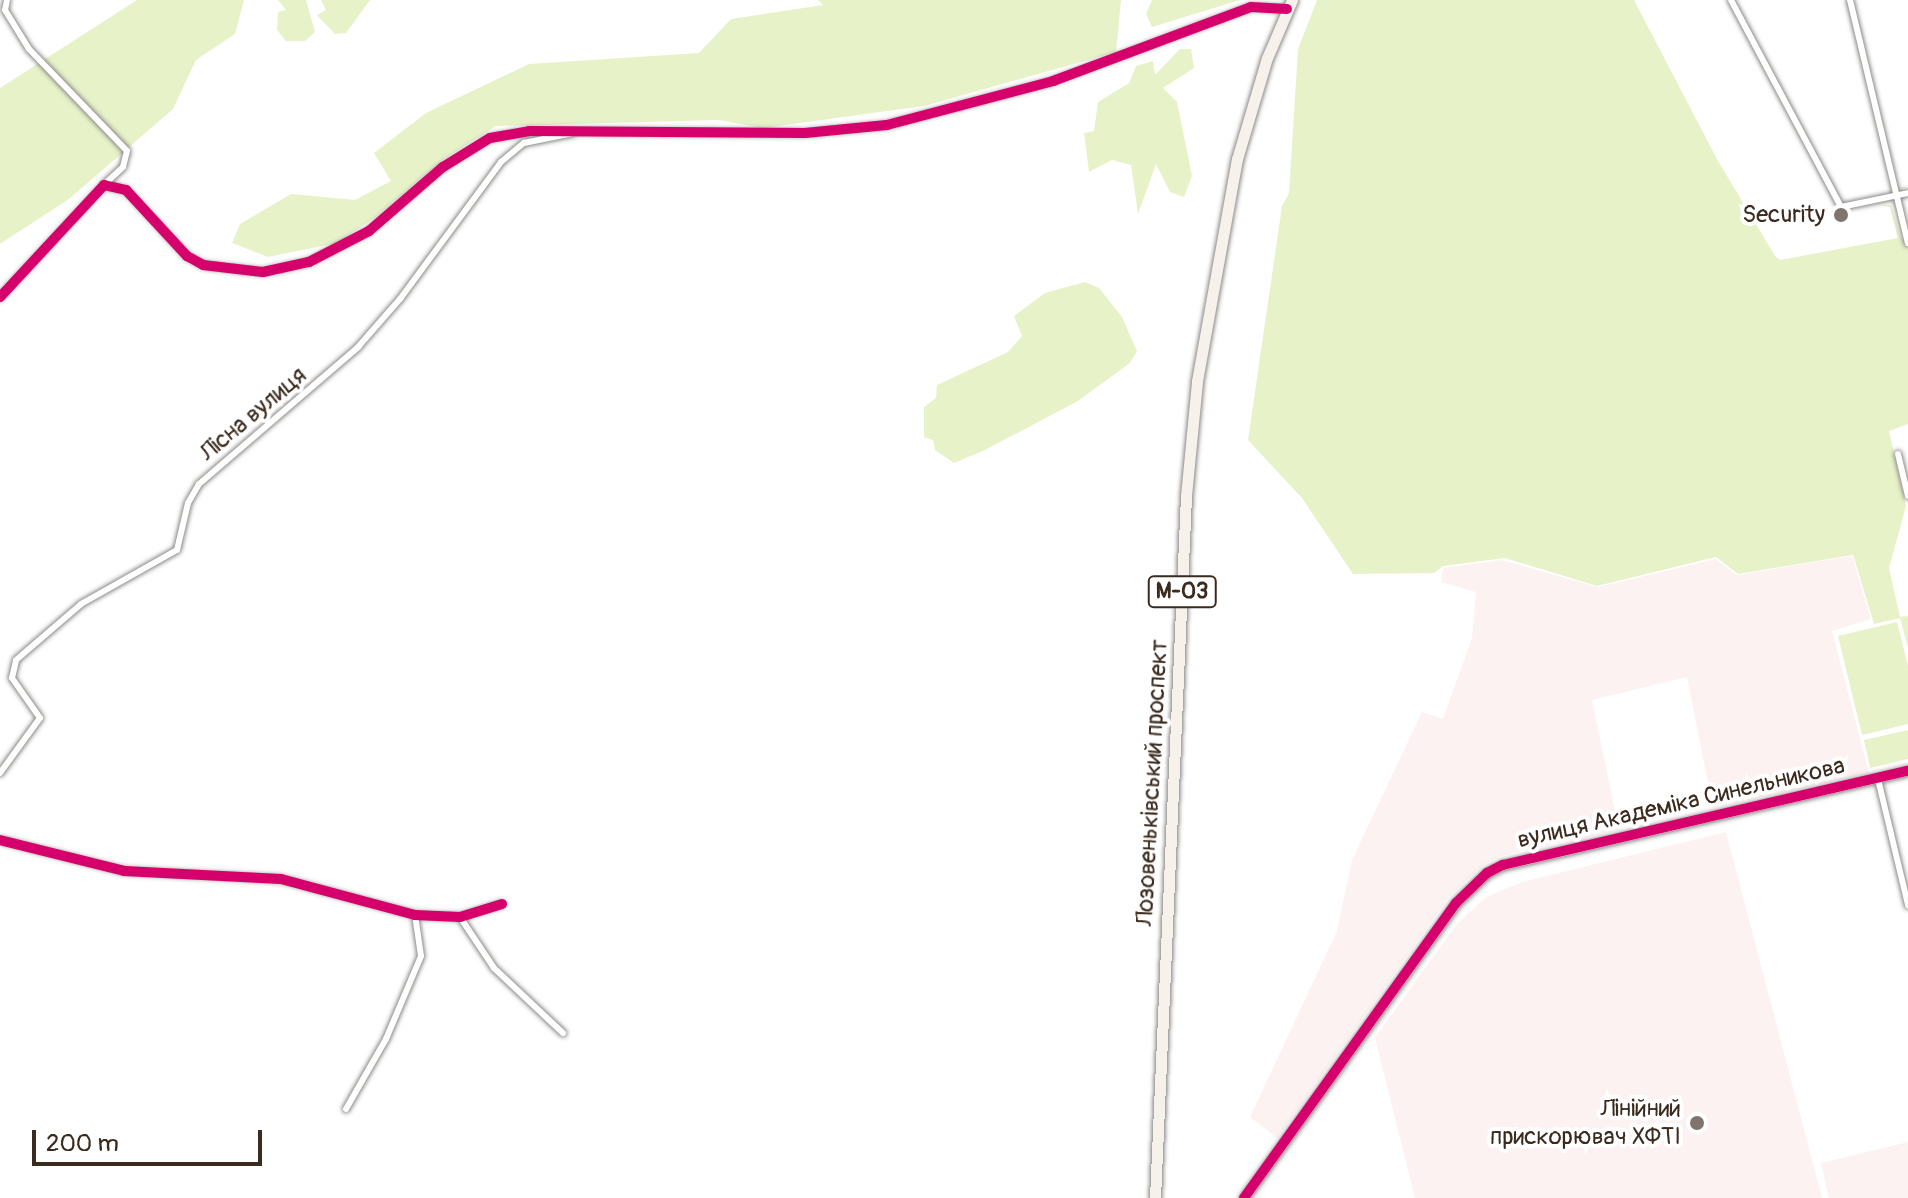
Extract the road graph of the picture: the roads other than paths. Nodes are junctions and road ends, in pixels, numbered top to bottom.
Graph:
1 (7, 0) edge
2 (1731, 0) edge
3 (1850, 0) edge
4 (1290, 5) edge
5 (577, 132) junction
6 (104, 185) junction
7 (1908, 193) edge
8 (1896, 196) junction
9 (1908, 243) edge
10 (0, 297) edge
11 (1898, 454) dead end
12 (1908, 496) edge
13 (1908, 771) edge
14 (0, 773) edge
15 (1878, 779) junction
16 (0, 840) edge
17 (502, 904) dead end
18 (1908, 905) edge
19 (415, 915) junction
20 (460, 917) junction
21 (563, 1033) dead end
22 (346, 1109) dead end
23 (1155, 1198) edge
24 (1244, 1198) edge

1 - 6 street
2 - 8 street
3 - 8 street
4 - 5 street
4 - 23 highway, Лозовеньківський проспект / М-03
5 - 6 street
5 - 14 street, Лісна вулиця
6 - 10 street
7 - 8 street
8 - 9 street
11 - 12 street
13 - 15 street, вулиця Академіка Синельникова
15 - 18 street
15 - 24 street, вулиця Академіка Синельникова
16 - 19 street
17 - 20 street
19 - 20 street
19 - 22 street
20 - 21 street

